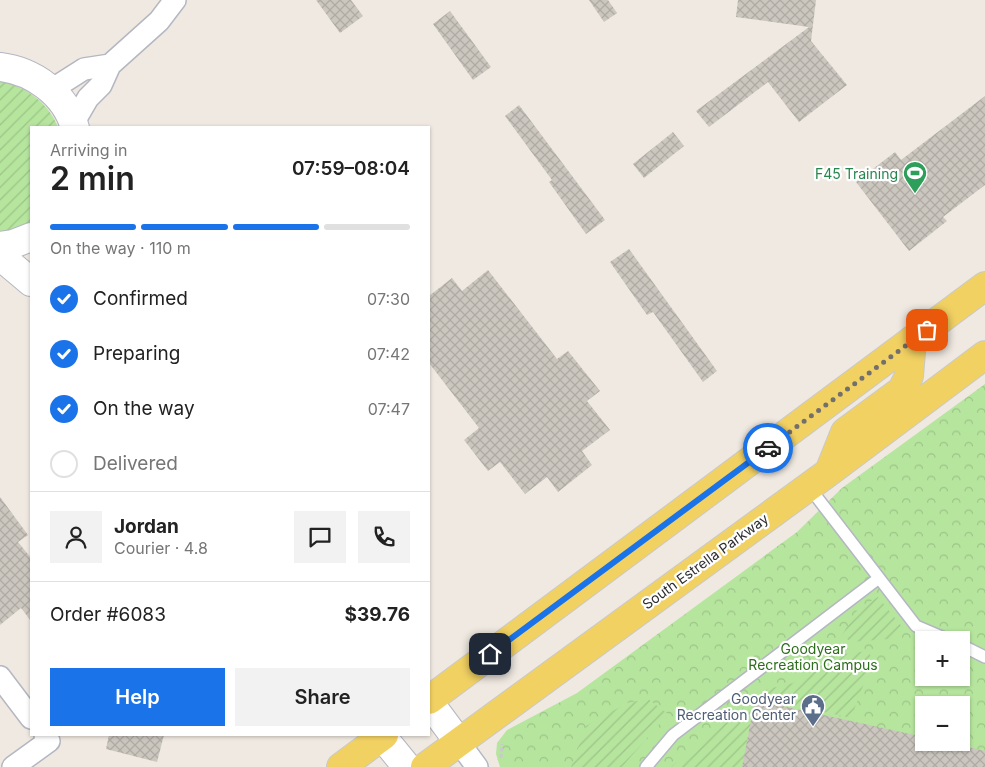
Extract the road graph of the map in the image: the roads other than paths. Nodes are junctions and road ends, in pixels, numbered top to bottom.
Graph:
1 (175, 0) edge
2 (110, 65) junction
3 (0, 67) edge
4 (51, 90) junction
5 (75, 125) edge
6 (30, 236) edge
7 (0, 246) edge
8 (0, 256) edge
9 (30, 281) edge
10 (985, 286) edge
11 (912, 340) junction
12 (985, 355) edge
13 (818, 479) junction
14 (880, 578) junction
15 (928, 631) edge
16 (970, 650) edge
17 (985, 657) edge
18 (0, 677) edge
19 (430, 700) edge
20 (430, 702) edge
21 (30, 717) edge
22 (381, 736) edge
23 (383, 736) edge
24 (47, 738) edge
25 (458, 741) junction
26 (13, 767) edge
27 (341, 767) edge
28 (407, 767) edge
29 (424, 767) edge
30 (477, 767) edge
31 (646, 767) edge

1 - 2 street
2 - 4 street
2 - 5 street
3 - 4 street
4 - 5 street
6 - 7 street
8 - 9 street
10 - 11 main road
11 - 13 main road
11 - 19 main road
12 - 13 main road, South Estrella Parkway
13 - 14 lane
13 - 25 main road, South Estrella Parkway
14 - 15 lane
14 - 31 lane
16 - 17 lane
18 - 21 street
20 - 25 street
22 - 27 main road
23 - 28 street
24 - 26 street
25 - 29 main road, South Estrella Parkway
25 - 30 street

